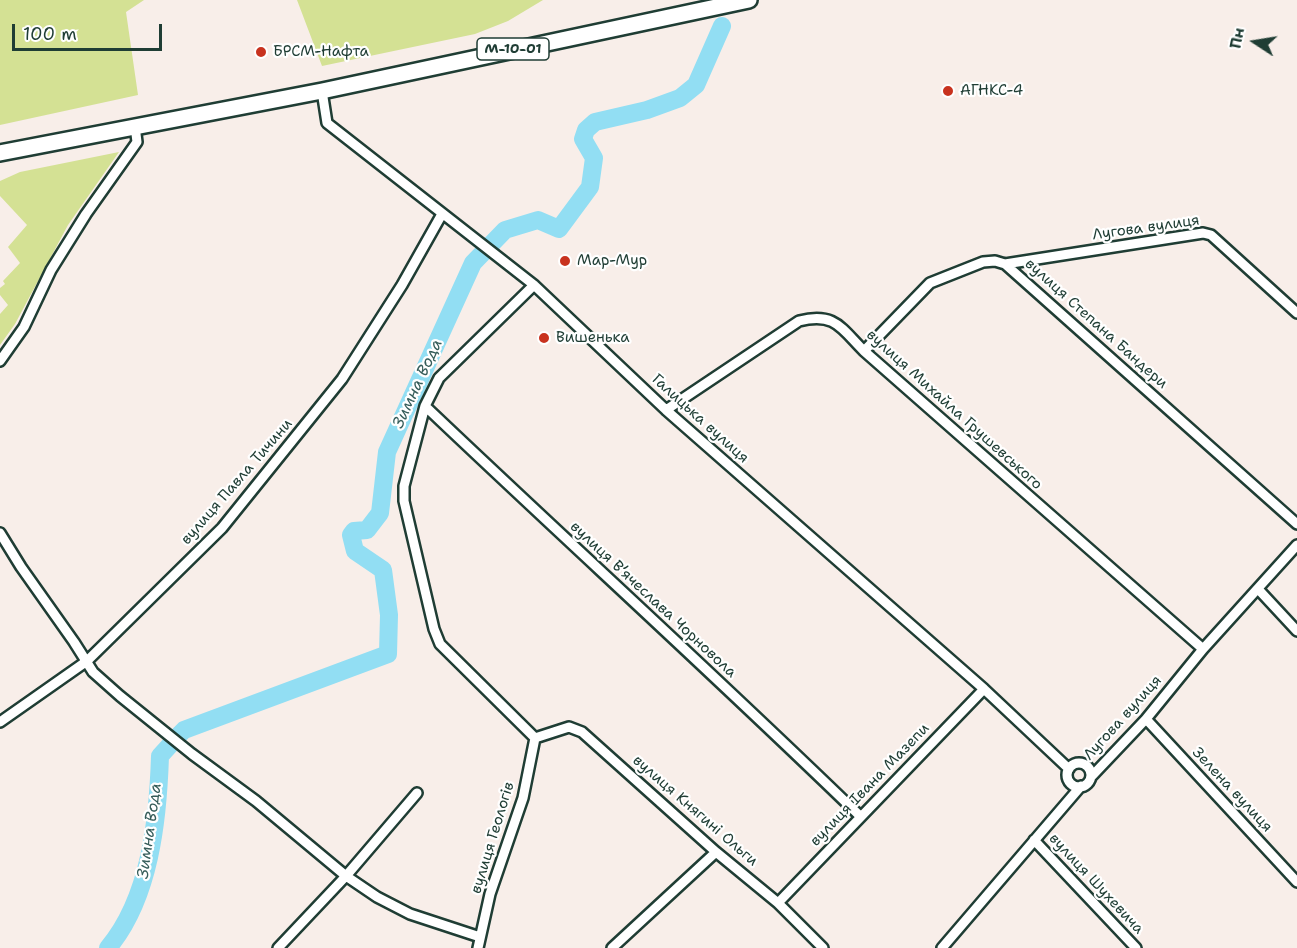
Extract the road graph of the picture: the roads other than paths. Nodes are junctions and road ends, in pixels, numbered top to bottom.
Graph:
1 (749, 0) edge
2 (322, 91) junction
3 (135, 126) junction
4 (0, 153) edge
5 (442, 214) junction
6 (1005, 264) junction
7 (534, 285) junction
8 (1297, 313) edge
9 (864, 351) junction
10 (0, 361) edge
11 (424, 406) junction
12 (666, 410) junction
13 (1297, 524) edge
14 (0, 533) edge
15 (1297, 544) edge
16 (1258, 589) junction
17 (1297, 631) edge
18 (1203, 649) junction
19 (87, 661) junction
20 (984, 689) junction
21 (1146, 719) junction
22 (0, 722) edge
23 (535, 738) junction
24 (1069, 769) junction
25 (1090, 777) junction
26 (1081, 786) junction
27 (417, 793) dead end
28 (860, 816) junction
29 (1034, 840) junction
30 (716, 852) junction
31 (346, 876) junction
32 (1297, 882) edge
33 (778, 903) junction
34 (480, 938) junction
35 (278, 948) edge
36 (478, 948) edge
37 (612, 948) edge
38 (823, 948) edge
39 (942, 948) edge
40 (1136, 948) edge

1 - 2 highway, М-10-01
2 - 3 highway, М-10-01
2 - 5 street, Галицька вулиця
3 - 4 highway, М-10-01
3 - 10 street
5 - 7 street, Галицька вулиця
5 - 19 street, вулиця Павла Тичини
6 - 8 street, Лугова вулиця
6 - 9 street, вулиця Степана Бандери
6 - 13 street, вулиця Степана Бандери
7 - 11 street
7 - 12 street, Галицька вулиця
9 - 12 street, вулиця Михайла Грушевського
9 - 18 street, вулиця Михайла Грушевського
11 - 23 street
11 - 28 street, вулиця Вʼячеслава Чорновола
12 - 20 street, Галицька вулиця
14 - 19 street
15 - 16 street, Лугова вулиця
16 - 17 street
16 - 18 street, Лугова вулиця
18 - 21 street, Лугова вулиця
19 - 22 street, вулиця Павла Тичини
19 - 31 street
20 - 24 street, Галицька вулиця
20 - 28 street, вулиця Івана Мазепи
21 - 25 street, Лугова вулиця
21 - 32 street, Зелена вулиця
23 - 30 street, вулиця Княгині Ольги
23 - 34 street, вулиця Геологів
24 - 25 street
24 - 26 street
25 - 26 street
26 - 29 street
27 - 31 street
28 - 33 street, вулиця Івана Мазепи
29 - 39 street
29 - 40 street, вулиця Шухевича
30 - 33 street, вулиця Княгині Ольги
30 - 37 street
31 - 34 street
31 - 35 street
33 - 38 street, вулиця Княгині Ольги
34 - 36 street, вулиця Геологів

